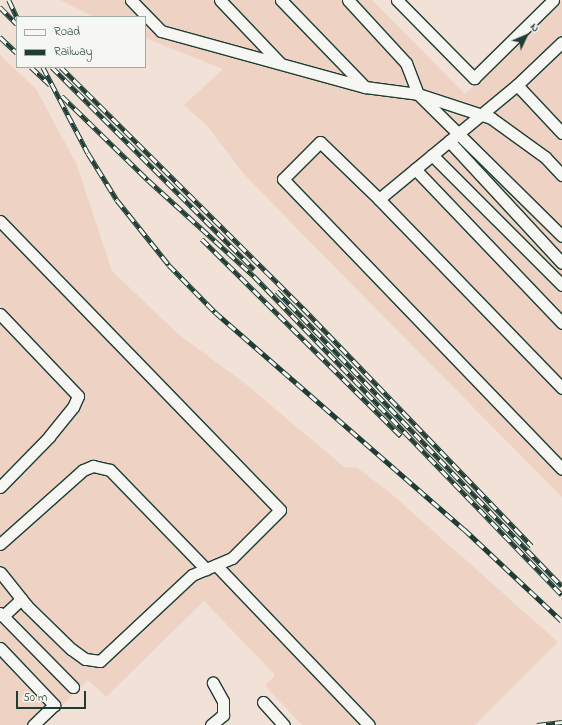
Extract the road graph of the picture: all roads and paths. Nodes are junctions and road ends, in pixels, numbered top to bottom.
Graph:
1 (131, 0) edge
2 (220, 0) edge
3 (281, 0) edge
4 (348, 0) edge
5 (397, 0) edge
6 (553, 0) edge
7 (562, 42) edge
8 (280, 64) junction
9 (517, 85) junction
10 (365, 87) junction
11 (418, 94) junction
12 (480, 115) junction
13 (562, 133) edge
14 (453, 138) junction
15 (432, 155) junction
16 (415, 169) junction
17 (562, 175) edge
18 (379, 198) junction
19 (0, 221) edge
20 (562, 236) edge
21 (562, 263) edge
22 (562, 285) edge
23 (0, 314) edge
24 (562, 323) edge
25 (562, 388) edge
26 (562, 469) edge
27 (0, 487) edge
28 (0, 544) edge
29 (216, 564) junction
30 (206, 569) junction
31 (0, 572) edge
32 (21, 599) junction
33 (1, 614) edge
34 (0, 648) edge
35 (213, 683) dead end
36 (73, 687) dead end
37 (263, 702) dead end
38 (33, 725) edge
39 (211, 725) edge
40 (284, 725) edge
41 (369, 725) edge

1 - 8 street
2 - 8 street
3 - 10 street
4 - 11 street
5 - 6 street
7 - 9 street
8 - 10 street
9 - 12 street
9 - 13 street
10 - 11 street
11 - 12 street
11 - 14 street
12 - 14 street
12 - 17 street
14 - 15 street
14 - 20 street
14 - 21 street
15 - 16 street
15 - 22 street
16 - 18 street
16 - 24 street
18 - 25 street
18 - 26 street
19 - 29 street
23 - 27 street
28 - 30 street
29 - 30 street
29 - 41 street
30 - 32 street
31 - 32 street
32 - 33 street
33 - 36 street
34 - 38 street
35 - 39 street
37 - 40 street

